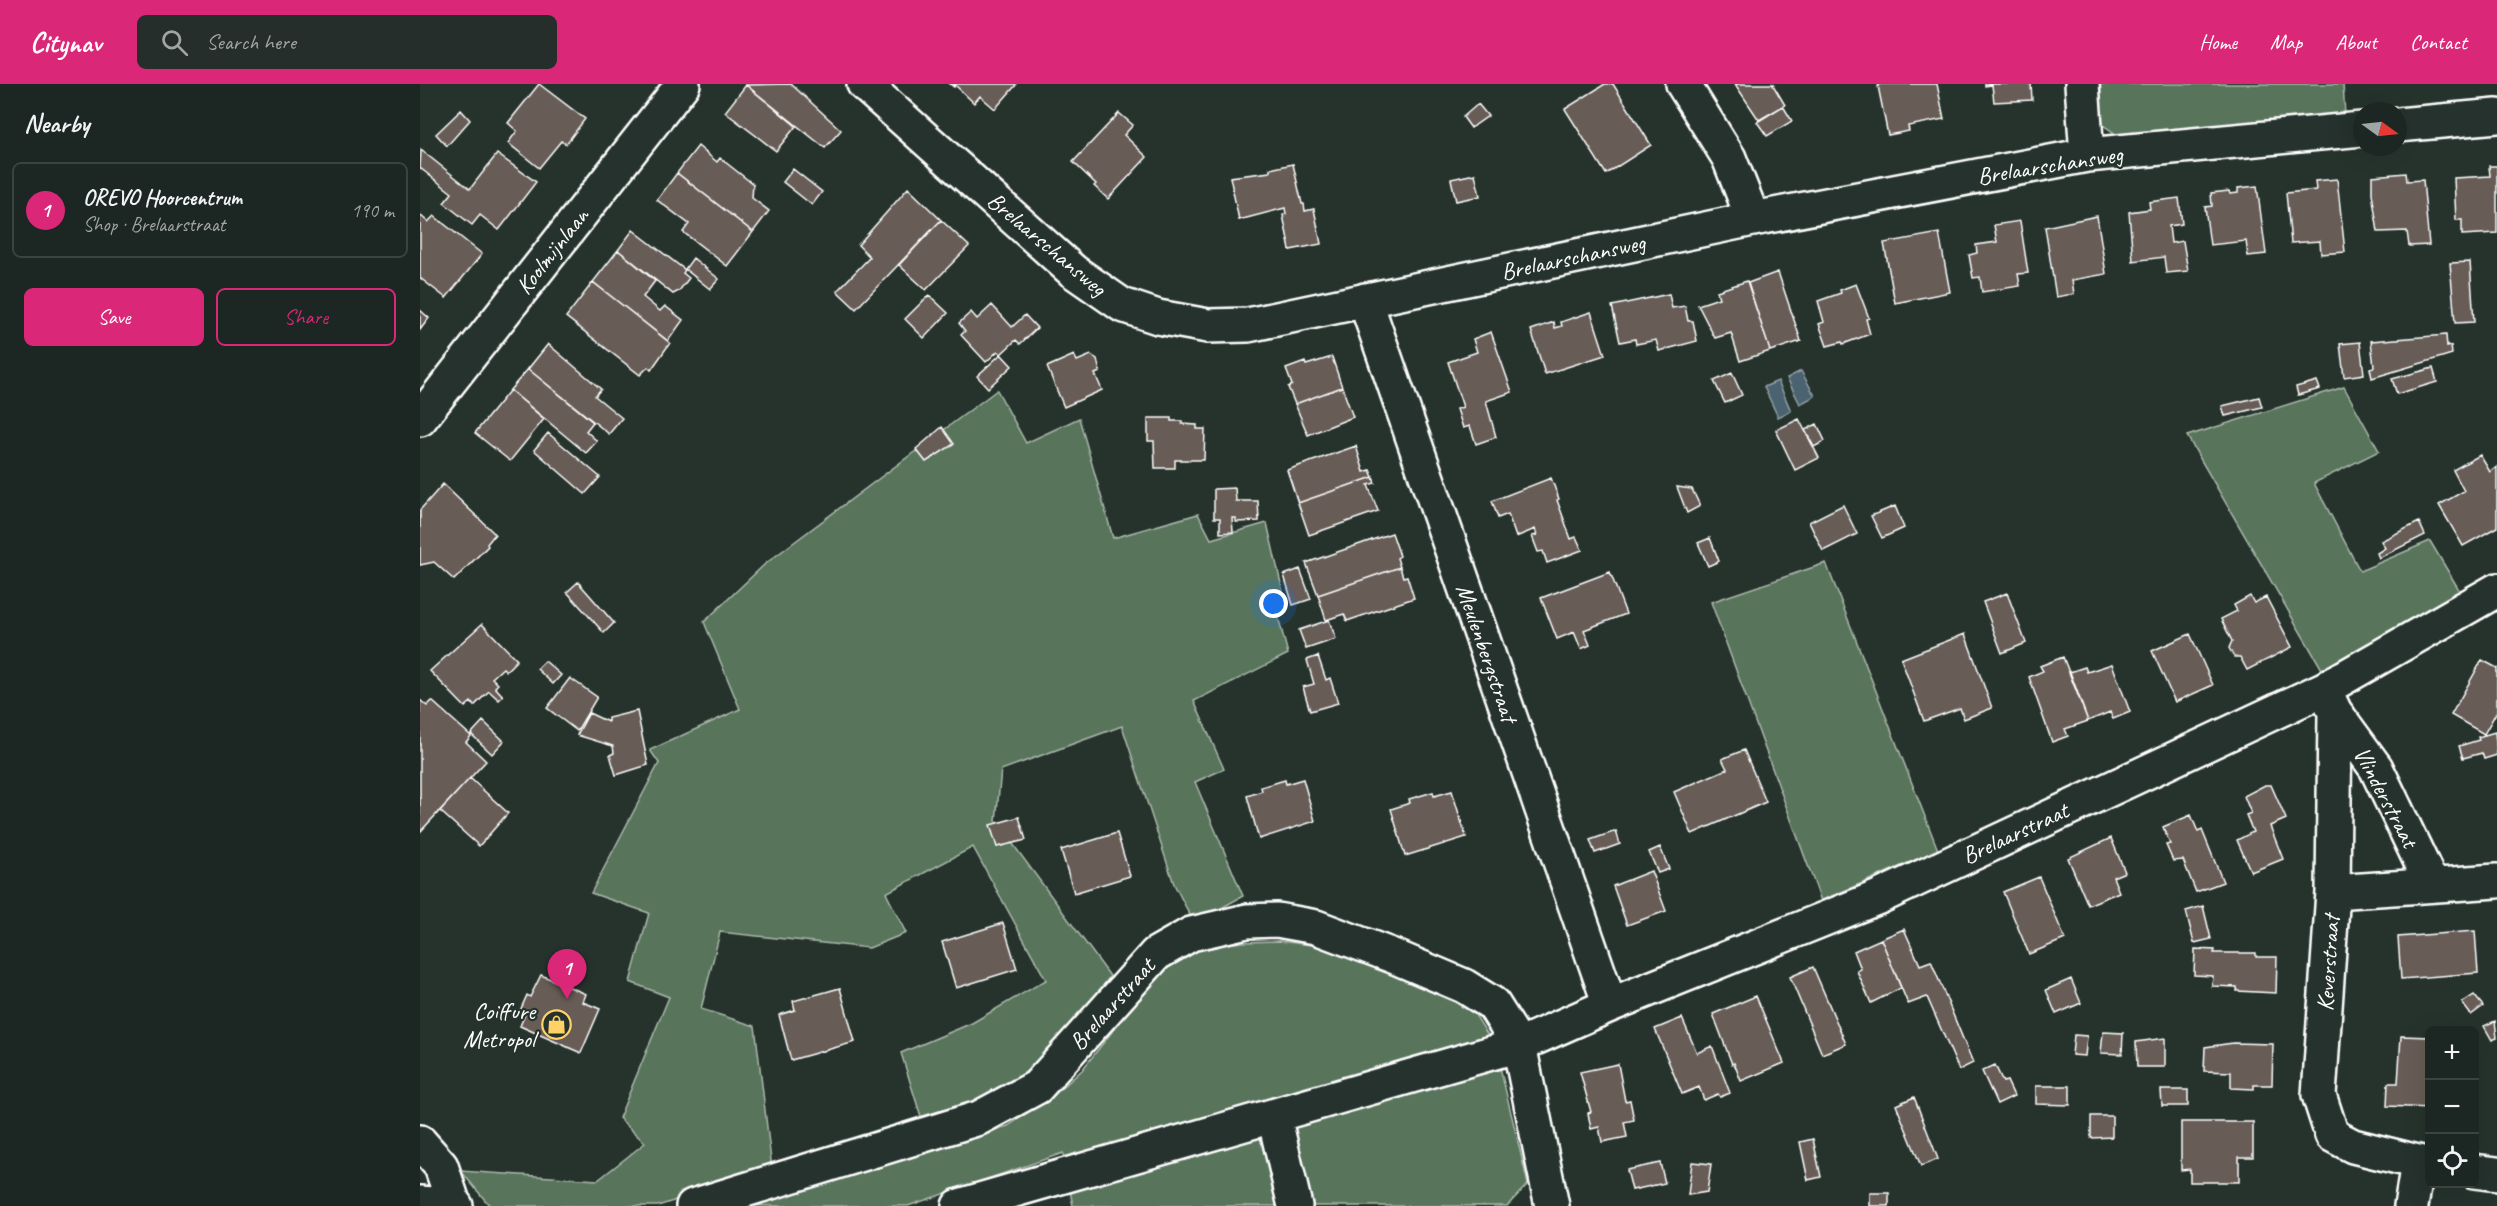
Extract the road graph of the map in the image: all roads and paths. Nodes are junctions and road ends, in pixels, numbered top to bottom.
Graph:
1 (683, 84) edge
2 (864, 84) edge
3 (1683, 84) edge
4 (2082, 84) edge
5 (2497, 116) edge
6 (2407, 125) edge
7 (2353, 130) edge
8 (2087, 155) junction
9 (1753, 219) junction
10 (1365, 300) junction
11 (420, 418) edge
12 (2497, 590) edge
13 (2330, 700) junction
14 (2497, 881) edge
15 (2432, 885) junction
16 (2333, 892) junction
17 (1610, 1005) junction
18 (1519, 1045) junction
19 (1274, 1116) junction
20 (420, 1142) edge
21 (2424, 1164) edge
22 (2479, 1172) edge
23 (2497, 1174) edge
24 (420, 1203) edge
25 (455, 1206) edge
26 (693, 1206) edge
27 (959, 1206) edge
28 (1295, 1206) edge
29 (1552, 1206) edge
30 (2411, 1206) edge

1 - 11 street, Koolmijnlaan
2 - 10 street, Brelaarschansweg
3 - 9 street
4 - 8 street
5 - 6 street
7 - 8 street, Brelaarschansweg
8 - 9 street, Brelaarschansweg
9 - 10 street, Brelaarschansweg
10 - 17 street, Meulenbergstraat
12 - 13 street, Brelaarstraat
13 - 15 street, Vlinderstraat
13 - 16 street, Keverstraat
13 - 17 street, Brelaarstraat
14 - 15 street, Vlinderstraat
15 - 16 street, Vlinderstraat
16 - 21 street, Keverstraat
17 - 18 street, Brelaarstraat
18 - 19 street, Brelaarstraat
18 - 26 street, Brelaarstraat
18 - 29 street
19 - 27 street, Brelaarstraat
19 - 28 street
20 - 25 street
21 - 30 street
22 - 23 street
24 - 25 street

